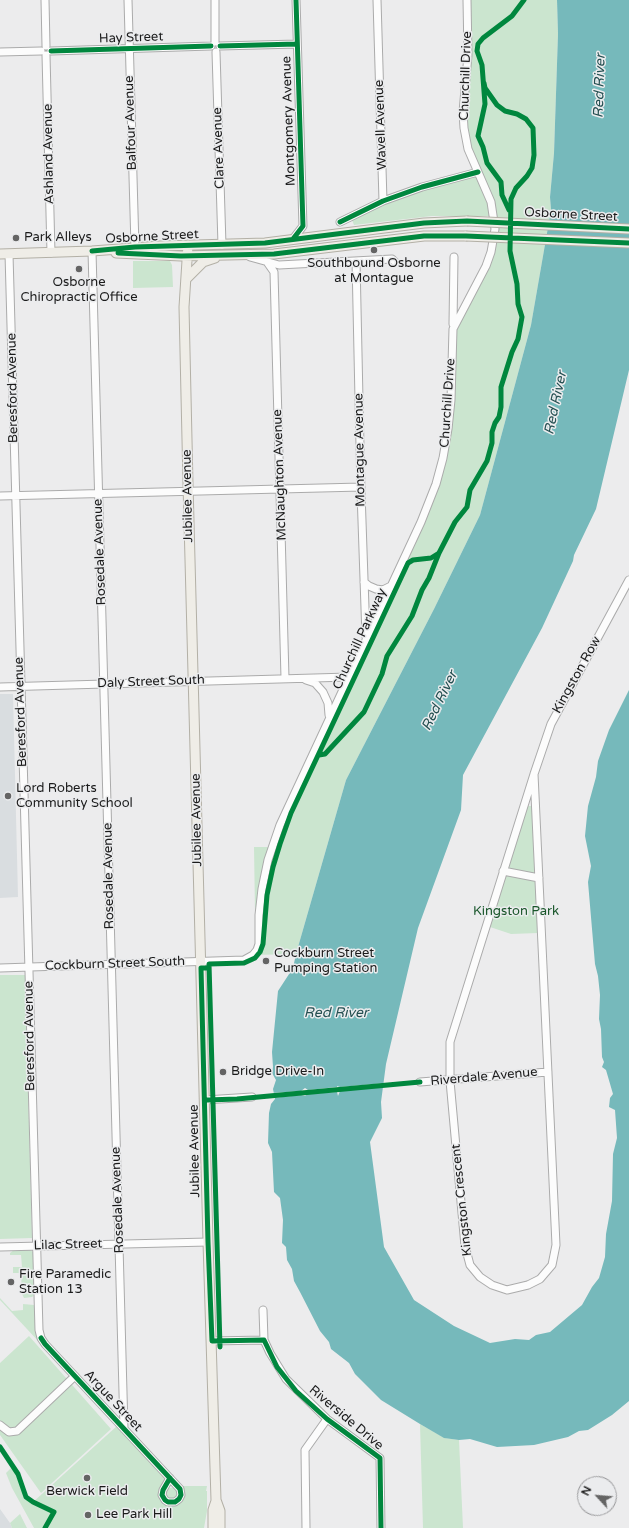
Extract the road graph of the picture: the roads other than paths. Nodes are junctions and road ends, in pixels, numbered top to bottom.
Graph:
1 (45, 0) edge
2 (128, 0) edge
3 (214, 0) edge
4 (296, 0) edge
5 (377, 0) edge
6 (467, 0) edge
7 (298, 44) junction
8 (216, 46) junction
9 (129, 49) junction
10 (46, 51) junction
11 (0, 52) edge
12 (478, 172) junction
13 (383, 201) junction
14 (340, 222) dead end
15 (629, 229) edge
16 (293, 239) junction
17 (629, 243) edge
18 (184, 245) junction
19 (222, 245) junction
20 (135, 247) junction
21 (92, 251) junction
22 (50, 253) junction
23 (4, 254) edge
24 (220, 255) junction
25 (238, 255) junction
26 (184, 256) junction
27 (454, 257) dead end
28 (356, 261) junction
29 (267, 262) junction
30 (395, 262) dead end
31 (279, 265) junction
32 (274, 272) junction
33 (186, 279) junction
34 (184, 307) junction
35 (453, 329) junction
36 (361, 487) junction
37 (280, 488) junction
38 (188, 491) junction
39 (98, 494) junction
40 (0, 496) edge
41 (16, 496) junction
42 (629, 580) edge
43 (364, 582) junction
44 (391, 586) junction
45 (366, 638) junction
46 (349, 677) junction
47 (285, 678) junction
48 (302, 678) junction
49 (194, 681) junction
50 (105, 683) junction
51 (0, 687) edge
52 (20, 687) junction
53 (328, 720) junction
54 (534, 774) junction
55 (503, 871) junction
56 (539, 878) junction
57 (253, 955) joint
58 (201, 961) junction
59 (112, 964) junction
60 (28, 967) junction
61 (0, 968) edge
62 (548, 1072) junction
63 (450, 1080) junction
64 (420, 1082) dead end
65 (252, 1097) dead end
66 (205, 1100) junction
67 (208, 1242) junction
68 (120, 1244) junction
69 (36, 1246) junction
70 (0, 1247) edge
71 (263, 1310) dead end
72 (40, 1338) joint
73 (212, 1340) junction
74 (264, 1340) junction
75 (75, 1376) junction
76 (327, 1419) junction
77 (0, 1425) edge
78 (124, 1429) junction
79 (170, 1478) dead end
80 (216, 1500) junction
81 (213, 1510) junction
82 (207, 1528) edge
83 (213, 1528) edge
84 (220, 1528) edge
85 (306, 1528) edge
86 (381, 1528) edge

1 - 10 street, Ashland Avenue
2 - 9 street, Balfour Avenue
3 - 8 street, Clare Avenue
4 - 7 street, Montgomery Avenue
5 - 13 street, Wavell Avenue
6 - 12 street, Churchill Drive
7 - 8 street, Hay Street
7 - 16 street, Montgomery Avenue
8 - 9 street, Hay Street
8 - 19 street, Clare Avenue
9 - 10 street, Hay Street
9 - 20 street, Balfour Avenue
10 - 11 street, Hay Street
10 - 22 street, Ashland Avenue
12 - 13 street
12 - 35 street, Churchill Drive
13 - 14 street
15 - 16 main road, Osborne Street, bridge
16 - 19 main road, Osborne Street
17 - 25 main road, Osborne Street, bridge
18 - 19 main road, Osborne Street
18 - 20 main road, Osborne Street
18 - 26 main road, Jubilee Avenue
20 - 21 main road, Osborne Street
21 - 22 main road, Osborne Street
21 - 26 main road, Osborne Street
21 - 39 street, Rosedale Avenue
22 - 23 main road, Osborne Street
23 - 41 street, Beresford Avenue
24 - 25 main road, Osborne Street
24 - 26 main road, Osborne Street
24 - 33 main road
25 - 29 street, Osborne Street
26 - 33 main road, Jubilee Avenue
26 - 34 main road, Jubilee Avenue
27 - 35 street, Churchill Drive
28 - 30 street, Osborne Street
28 - 31 street, Osborne Street
28 - 36 street, Montague Avenue
29 - 31 street, Osborne Street
29 - 32 street
31 - 32 street
32 - 37 street, McNaughton Avenue
33 - 34 main road, Jubilee Avenue
34 - 38 main road, Jubilee Avenue
35 - 44 street, Churchill Drive
36 - 37 street
36 - 43 street, Montague Avenue
37 - 38 street
37 - 47 street, McNaughton Avenue
38 - 39 street
38 - 49 main road, Jubilee Avenue
39 - 41 street
39 - 50 street, Rosedale Avenue
40 - 41 street
41 - 52 street, Beresford Avenue
42 - 54 street, Kingston Row
43 - 44 street
43 - 45 street, Montague Avenue
44 - 45 street, Churchill Drive
45 - 46 street, Churchill Drive
46 - 48 street, Daly Street South
46 - 53 street, Churchill Drive
47 - 48 street, Daly Street South
47 - 49 street, Daly Street South
48 - 53 street, Daly Street South
49 - 50 street, Daly Street South
49 - 58 main road, Jubilee Avenue
50 - 52 street, Daly Street South
50 - 59 street, Rosedale Avenue
51 - 52 street, Daly Street South
52 - 60 street, Beresford Avenue
53 - 57 street, Churchill Drive
54 - 55 street, Kingston Crescent
54 - 56 street, Kingston Crescent
55 - 56 street
55 - 63 street, Kingston Crescent
56 - 62 street, Kingston Crescent
57 - 58 street, Cockburn Street South
58 - 59 street, Cockburn Street South
58 - 66 main road, Jubilee Avenue
59 - 60 street, Cockburn Street South
59 - 68 street, Rosedale Avenue
60 - 61 street, Cockburn Street South
60 - 69 street, Beresford Avenue
62 - 63 street, Riverdale Avenue
62 - 63 street, Kingston Crescent
63 - 64 street, Riverdale Avenue
65 - 66 street
66 - 67 main road, Jubilee Avenue
67 - 68 street, Lilac Street
67 - 73 main road, Jubilee Avenue
68 - 69 street, Lilac Street
68 - 78 street, Rosedale Avenue
69 - 70 street, Lilac Street
69 - 72 street, Beresford Avenue
71 - 74 street
72 - 75 street, Argue Street
73 - 74 street
73 - 80 main road, Jubilee Avenue
74 - 76 street, Riverside Drive
75 - 77 street
75 - 78 street, Argue Street
76 - 85 street
76 - 86 street, Riverside Drive
78 - 79 street, Argue Street
80 - 81 main road, Jubilee Avenue
80 - 84 main road, Jubilee Avenue
81 - 82 main road
81 - 83 main road, Jubilee Avenue

